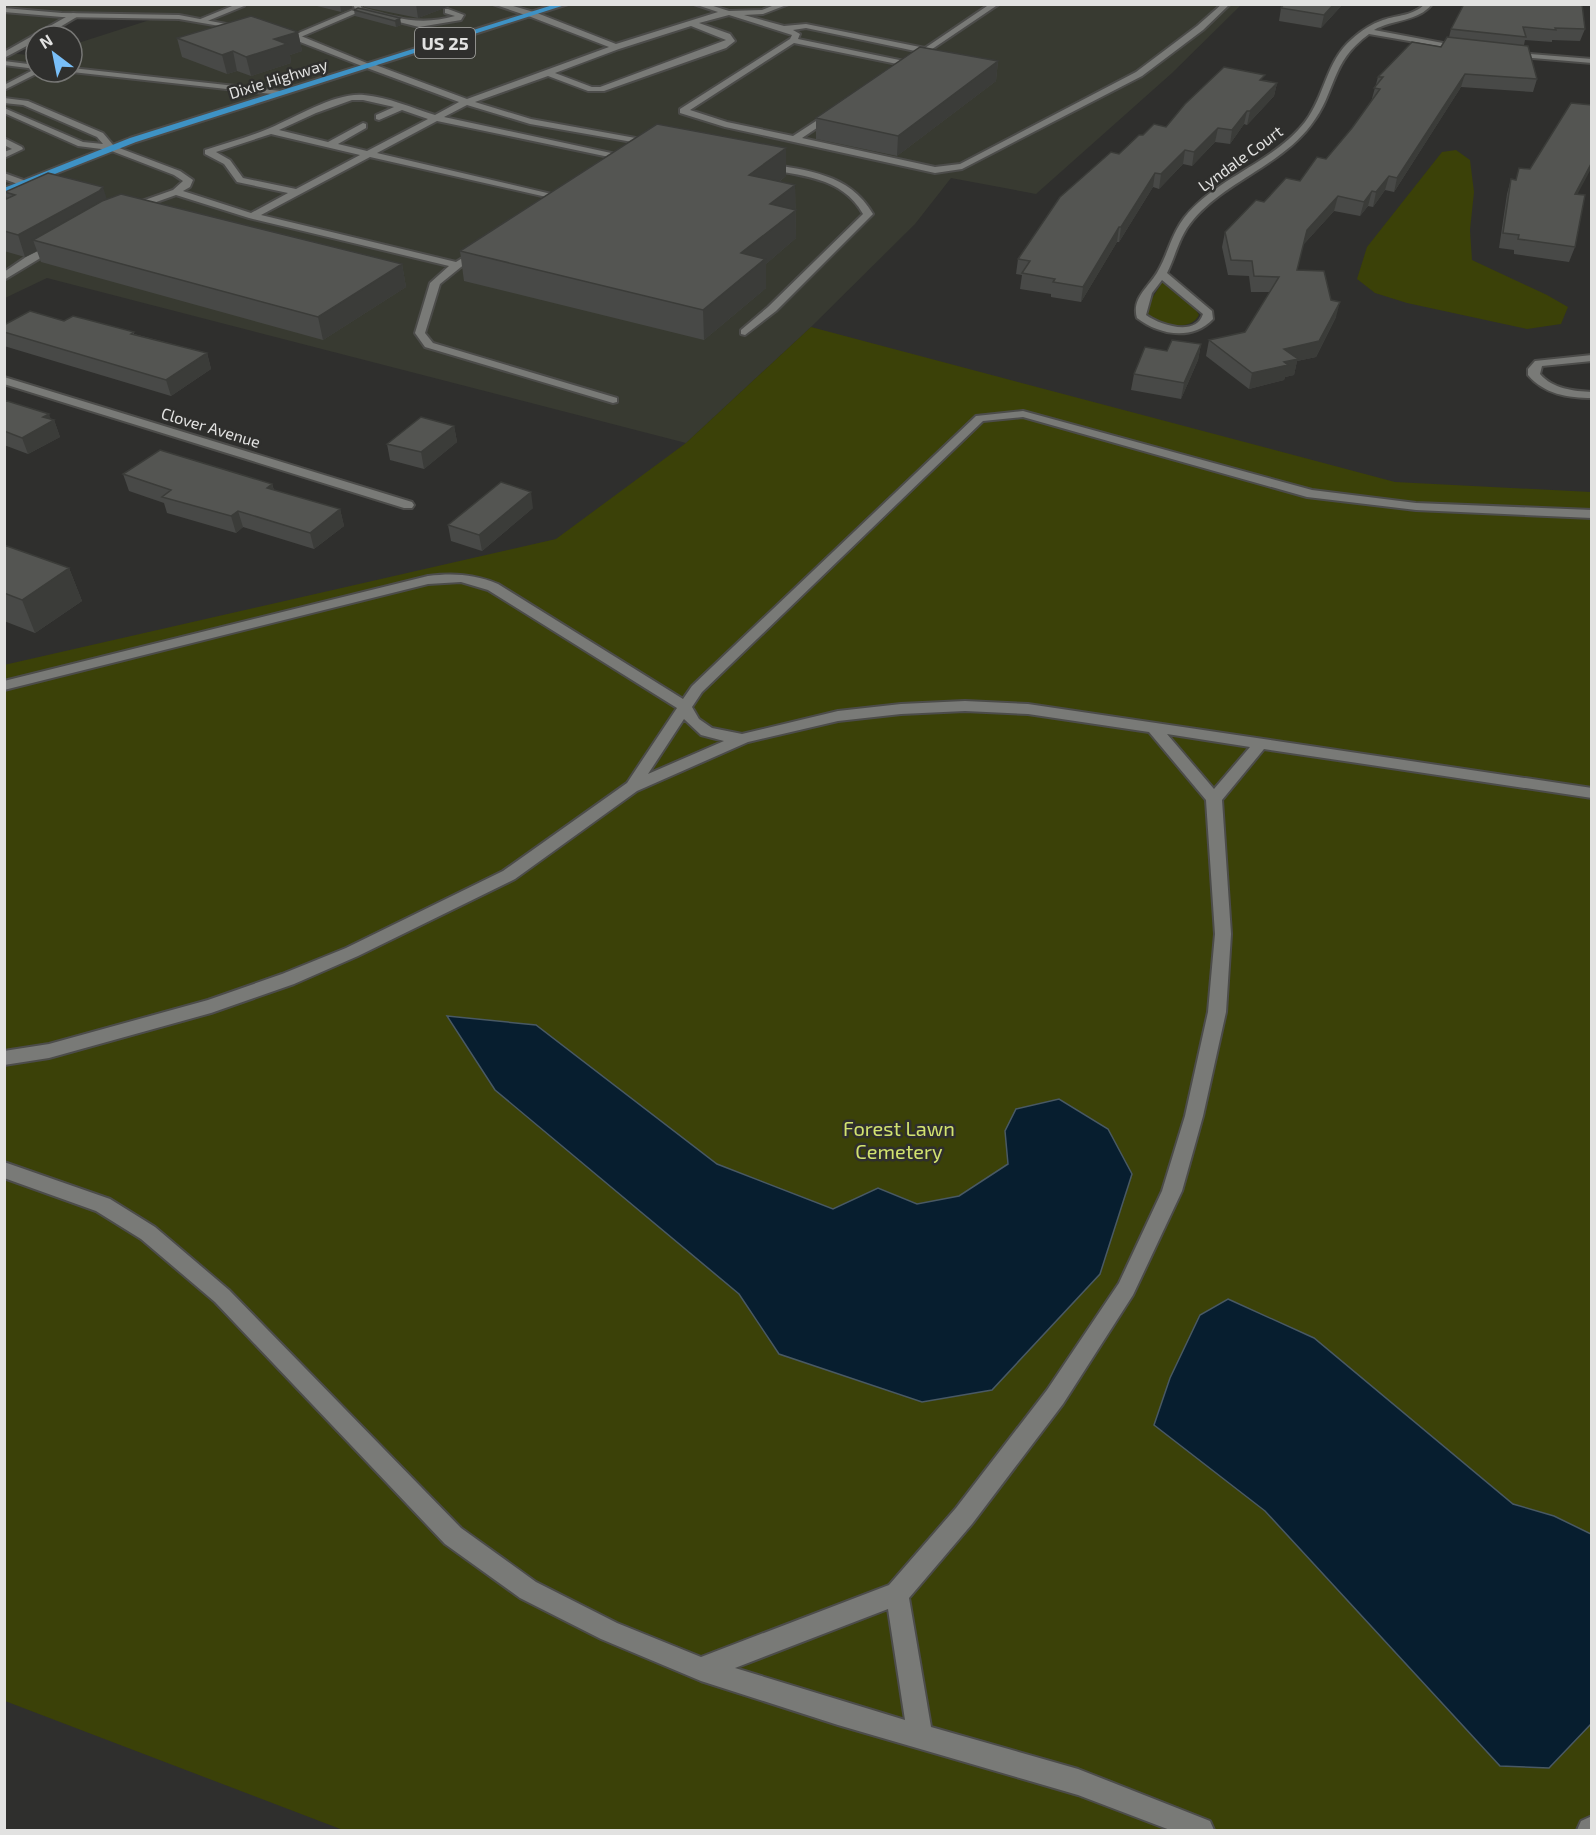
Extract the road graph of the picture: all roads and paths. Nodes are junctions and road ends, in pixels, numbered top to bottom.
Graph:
1 (496, 4) edge
2 (565, 4) edge
3 (697, 4) edge
4 (786, 4) edge
5 (996, 4) edge
6 (1227, 4) edge
7 (1422, 4) edge
8 (1429, 4) edge
9 (240, 6) edge
10 (357, 7) edge
11 (4, 10) edge
12 (448, 11) dead end
13 (724, 13) junction
14 (76, 15) junction
15 (534, 15) junction
16 (202, 20) junction
17 (1388, 21) junction
18 (60, 24) edge
19 (690, 24) junction
20 (255, 27) edge
21 (783, 28) junction
22 (672, 29) junction
23 (273, 32) edge
24 (1367, 32) junction
25 (685, 33) dead end
26 (293, 37) junction
27 (793, 40) junction
28 (706, 41) dead end
29 (24, 45) edge
30 (723, 46) junction
31 (615, 47) junction
32 (927, 51) junction
33 (1476, 51) edge
34 (1497, 53) edge
35 (4, 56) edge
36 (1592, 61) edge
37 (4, 63) edge
38 (907, 64) junction
39 (24, 66) edge
40 (370, 66) junction
41 (84, 71) edge
42 (547, 73) junction
43 (893, 73) edge
44 (24, 78) edge
45 (4, 88) edge
46 (281, 93) junction
47 (4, 100) edge
48 (466, 102) junction
49 (34, 107) junction
50 (400, 107) junction
51 (842, 107) edge
52 (8, 113) edge
53 (24, 117) junction
54 (379, 117) dead end
55 (435, 118) junction
56 (4, 122) edge
57 (363, 126) dead end
58 (272, 130) junction
59 (795, 139) junction
60 (4, 141) edge
61 (331, 144) junction
62 (111, 148) junction
63 (369, 154) junction
64 (4, 155) edge
65 (625, 159) junction
66 (754, 164) edge
67 (610, 168) edge
68 (4, 176) edge
69 (23, 183) junction
70 (4, 191) edge
71 (176, 192) junction
72 (296, 192) junction
73 (551, 206) edge
74 (120, 213) edge
75 (252, 216) junction
76 (70, 238) edge
77 (487, 246) edge
78 (457, 265) junction
79 (1162, 274) junction
80 (5, 276) edge
81 (745, 332) dead end
82 (1592, 358) edge
83 (4, 380) edge
84 (1592, 395) edge
85 (613, 400) dead end
86 (408, 505) dead end
87 (1592, 514) edge
88 (4, 686) edge
89 (684, 706) junction
90 (1154, 728) junction
91 (744, 738) junction
92 (1260, 744) junction
93 (632, 787) junction
94 (1592, 793) edge
95 (1214, 799) junction
96 (4, 1058) edge
97 (4, 1170) edge
98 (897, 1593) junction
99 (701, 1669) junction
100 (920, 1736) junction
101 (1201, 1830) edge

1 - 15 street
2 - 15 main road, Dixie Highway / US 25
3 - 13 street
4 - 13 street
5 - 32 street
6 - 59 street
7 - 17 street, Lyndale Court
8 - 17 street, Lyndale Court
9 - 16 street
10 - 12 street
10 - 26 street
11 - 14 street
13 - 19 street
13 - 21 street
14 - 16 street
14 - 18 street
15 - 31 street
15 - 40 main road, Dixie Highway / US 25
16 - 20 street
17 - 24 street, Lyndale Court
19 - 22 street
19 - 30 street
21 - 27 street
21 - 32 street
22 - 25 street
22 - 31 street
23 - 26 street
24 - 33 street
24 - 79 street, Lyndale Court
26 - 40 street
27 - 38 street
27 - 59 street
28 - 30 street
29 - 35 street
30 - 42 street
31 - 42 street
32 - 38 street
34 - 36 street
37 - 39 street
38 - 43 street
40 - 46 main road, Dixie Highway / US 25
40 - 48 street
41 - 46 street
42 - 48 street
44 - 45 street
46 - 62 main road, Dixie Highway / US 25
47 - 49 street
48 - 55 street
48 - 65 street
49 - 52 street
49 - 62 street
50 - 54 street
50 - 55 street
50 - 58 street
51 - 59 street
52 - 53 street
53 - 56 street
53 - 62 street
55 - 63 street
55 - 65 street
57 - 61 street
58 - 61 street
58 - 72 street
60 - 64 street
61 - 63 street
62 - 69 main road, Dixie Highway / US 25
62 - 71 street
63 - 72 street
63 - 73 street
65 - 67 street
66 - 81 street
68 - 69 street
69 - 70 main road, Dixie Highway / US 25
71 - 74 street
71 - 75 street
72 - 75 street
75 - 78 street
76 - 80 street
77 - 78 street
78 - 85 street
79 - 79 street, Lyndale Court
82 - 84 street
83 - 86 street, Clover Avenue
87 - 89 street
88 - 89 street
89 - 91 street
89 - 93 street
90 - 91 street
90 - 92 street
90 - 95 street
91 - 93 street
92 - 94 street
92 - 95 street
93 - 96 street
95 - 98 street
97 - 99 street
98 - 99 street
98 - 100 street
99 - 100 street
100 - 101 street

